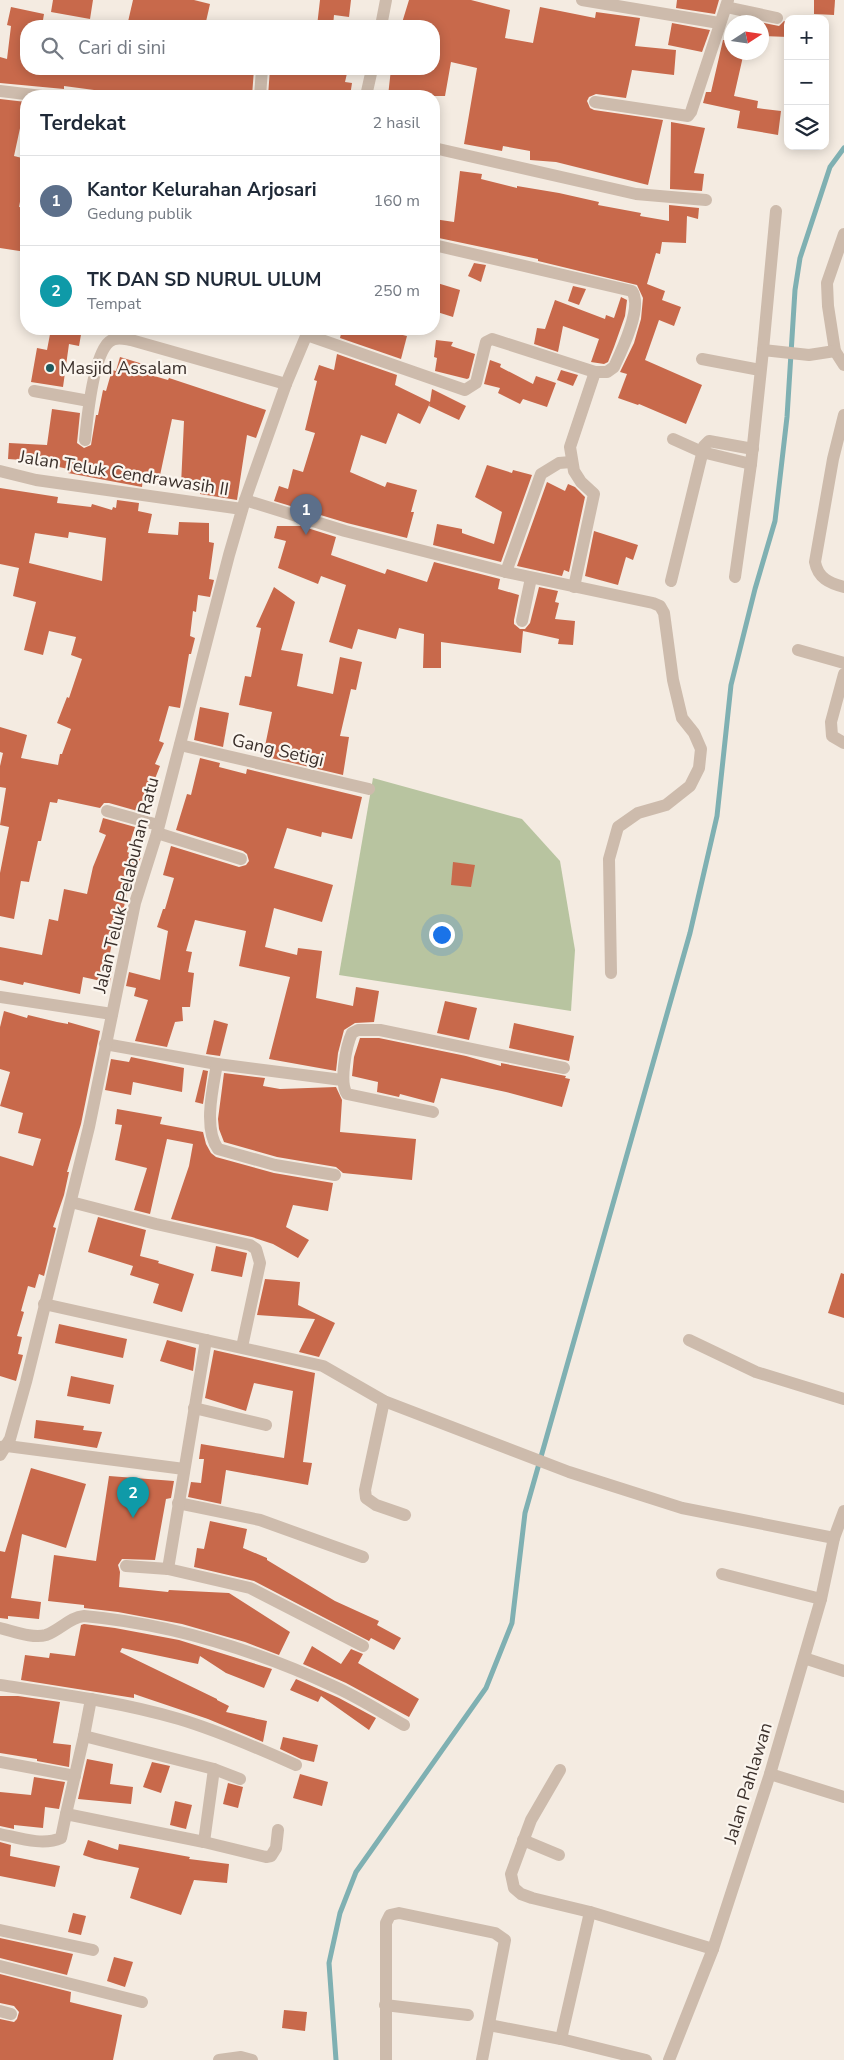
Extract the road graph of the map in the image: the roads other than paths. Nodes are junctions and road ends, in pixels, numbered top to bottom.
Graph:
1 (386, 0) edge
2 (587, 0) edge
3 (727, 3) edge
4 (778, 18) dead end
5 (382, 20) edge
6 (719, 23) junction
7 (262, 75) edge
8 (371, 75) edge
9 (260, 90) edge
10 (367, 90) edge
11 (0, 91) edge
12 (20, 93) edge
13 (595, 102) dead end
14 (440, 149) edge
15 (706, 200) dead end
16 (776, 211) dead end
17 (844, 234) edge
18 (440, 246) edge
19 (307, 335) edge
20 (316, 335) edge
21 (763, 350) junction
22 (835, 351) junction
23 (702, 359) dead end
24 (844, 365) edge
25 (760, 370) junction
26 (595, 372) junction
27 (286, 384) junction
28 (34, 391) dead end
29 (89, 401) junction
30 (844, 415) edge
31 (673, 439) dead end
32 (85, 440) dead end
33 (753, 449) junction
34 (702, 452) junction
35 (571, 462) junction
36 (751, 464) junction
37 (0, 472) edge
38 (243, 505) junction
39 (506, 572) junction
40 (735, 577) dead end
41 (531, 578) junction
42 (671, 581) dead end
43 (574, 587) junction
44 (844, 587) edge
45 (522, 621) dead end
46 (798, 650) dead end
47 (844, 663) edge
48 (844, 674) edge
49 (844, 743) edge
50 (180, 745) junction
51 (369, 789) dead end
52 (107, 811) dead end
53 (157, 829) junction
54 (241, 859) dead end
55 (611, 973) dead end
56 (0, 996) edge
57 (112, 1014) junction
58 (105, 1044) junction
59 (217, 1064) junction
60 (564, 1068) dead end
61 (342, 1080) junction
62 (432, 1112) dead end
63 (335, 1175) dead end
64 (71, 1202) junction
65 (44, 1304) junction
66 (206, 1340) junction
67 (689, 1340) dead end
68 (242, 1347) junction
69 (844, 1399) edge
70 (384, 1401) junction
71 (194, 1408) junction
72 (266, 1425) dead end
73 (2, 1449) edge
74 (184, 1469) junction
75 (178, 1503) junction
76 (844, 1511) edge
77 (405, 1515) dead end
78 (834, 1538) junction
79 (363, 1557) dead end
80 (126, 1566) dead end
81 (168, 1569) junction
82 (722, 1574) dead end
83 (821, 1599) junction
84 (0, 1628) edge
85 (363, 1646) dead end
86 (804, 1658) junction
87 (844, 1671) edge
88 (0, 1685) edge
89 (91, 1699) junction
90 (404, 1725) dead end
91 (84, 1736) junction
92 (0, 1762) edge
93 (296, 1765) dead end
94 (214, 1769) junction
95 (560, 1770) dead end
96 (770, 1774) junction
97 (75, 1776) junction
98 (240, 1779) dead end
99 (844, 1797) edge
100 (66, 1814) junction
101 (278, 1830) dead end
102 (0, 1834) edge
103 (523, 1840) junction
104 (204, 1842) junction
105 (560, 1855) dead end
106 (590, 1912) junction
107 (0, 1930) edge
108 (713, 1949) junction
109 (93, 1950) dead end
110 (0, 1966) edge
111 (142, 2002) dead end
112 (385, 2005) junction
113 (468, 2015) dead end
114 (489, 2025) junction
115 (561, 2039) junction
116 (219, 2060) edge
117 (252, 2060) edge
118 (386, 2060) edge
119 (482, 2060) edge
120 (646, 2060) edge
121 (669, 2060) edge

1 - 5 street
2 - 6 street
3 - 4 street
3 - 6 street
6 - 13 street
7 - 9 street
8 - 10 street
11 - 12 street
14 - 15 street
16 - 21 street
17 - 22 street
18 - 26 street
19 - 27 street, Jalan Teluk Pelabuhan Ratu
20 - 26 street
21 - 22 street
21 - 25 street
22 - 24 street
23 - 25 street
25 - 33 street
26 - 35 street
27 - 29 street
27 - 38 street, Jalan Teluk Pelabuhan Ratu
28 - 29 street
29 - 32 street
30 - 44 street
31 - 34 street
33 - 34 street
33 - 36 street
34 - 36 street
34 - 42 street
35 - 39 street
35 - 43 street
36 - 40 street
37 - 38 street, Jalan Teluk Cendrawasih II
38 - 39 street, Jalan Teluk Cendrawasih II
38 - 50 street, Jalan Teluk Pelabuhan Ratu
39 - 41 street, Jalan Teluk Cendrawasih II
41 - 43 street, Jalan Teluk Cendrawasih II
41 - 45 street
43 - 55 street, Jalan Teluk Cendrawasih II
46 - 47 street
48 - 49 street
50 - 51 street, Gang Setigi
50 - 53 street, Jalan Teluk Pelabuhan Ratu
52 - 53 street
53 - 54 street
53 - 57 street, Jalan Teluk Pelabuhan Ratu
56 - 57 street
57 - 58 street, Jalan Teluk Pelabuhan Ratu
58 - 59 street
58 - 64 street, Jalan Teluk Pelabuhan Ratu
59 - 61 street
59 - 63 street
60 - 61 street
61 - 62 street
64 - 65 street, Jalan Teluk Pelabuhan Ratu
64 - 68 street
65 - 66 street
65 - 73 street, Jalan Teluk Pelabuhan Ratu
66 - 68 street
66 - 71 street
67 - 69 street
68 - 70 street
70 - 77 street
70 - 78 street
71 - 72 street
71 - 74 street
73 - 74 street
74 - 75 street
75 - 79 street
75 - 81 street
76 - 78 street, Jalan Pahlawan
78 - 83 street, Jalan Pahlawan
80 - 81 street
81 - 85 street
82 - 83 street
83 - 86 street, Jalan Pahlawan
84 - 90 street
86 - 87 street
86 - 96 street, Jalan Pahlawan
88 - 89 street
89 - 91 street
89 - 93 street
91 - 94 street
91 - 97 street
92 - 97 street
94 - 98 street
94 - 104 street
95 - 103 street
96 - 99 street
96 - 108 street, Jalan Pahlawan
97 - 100 street
100 - 102 street
100 - 104 street
101 - 104 street
103 - 105 street
103 - 106 street
106 - 108 street
106 - 115 street
107 - 109 street
108 - 121 street, Jalan Pahlawan
110 - 111 street
112 - 113 street
112 - 114 street
112 - 118 street
114 - 115 street
114 - 119 street
115 - 120 street
116 - 117 street

